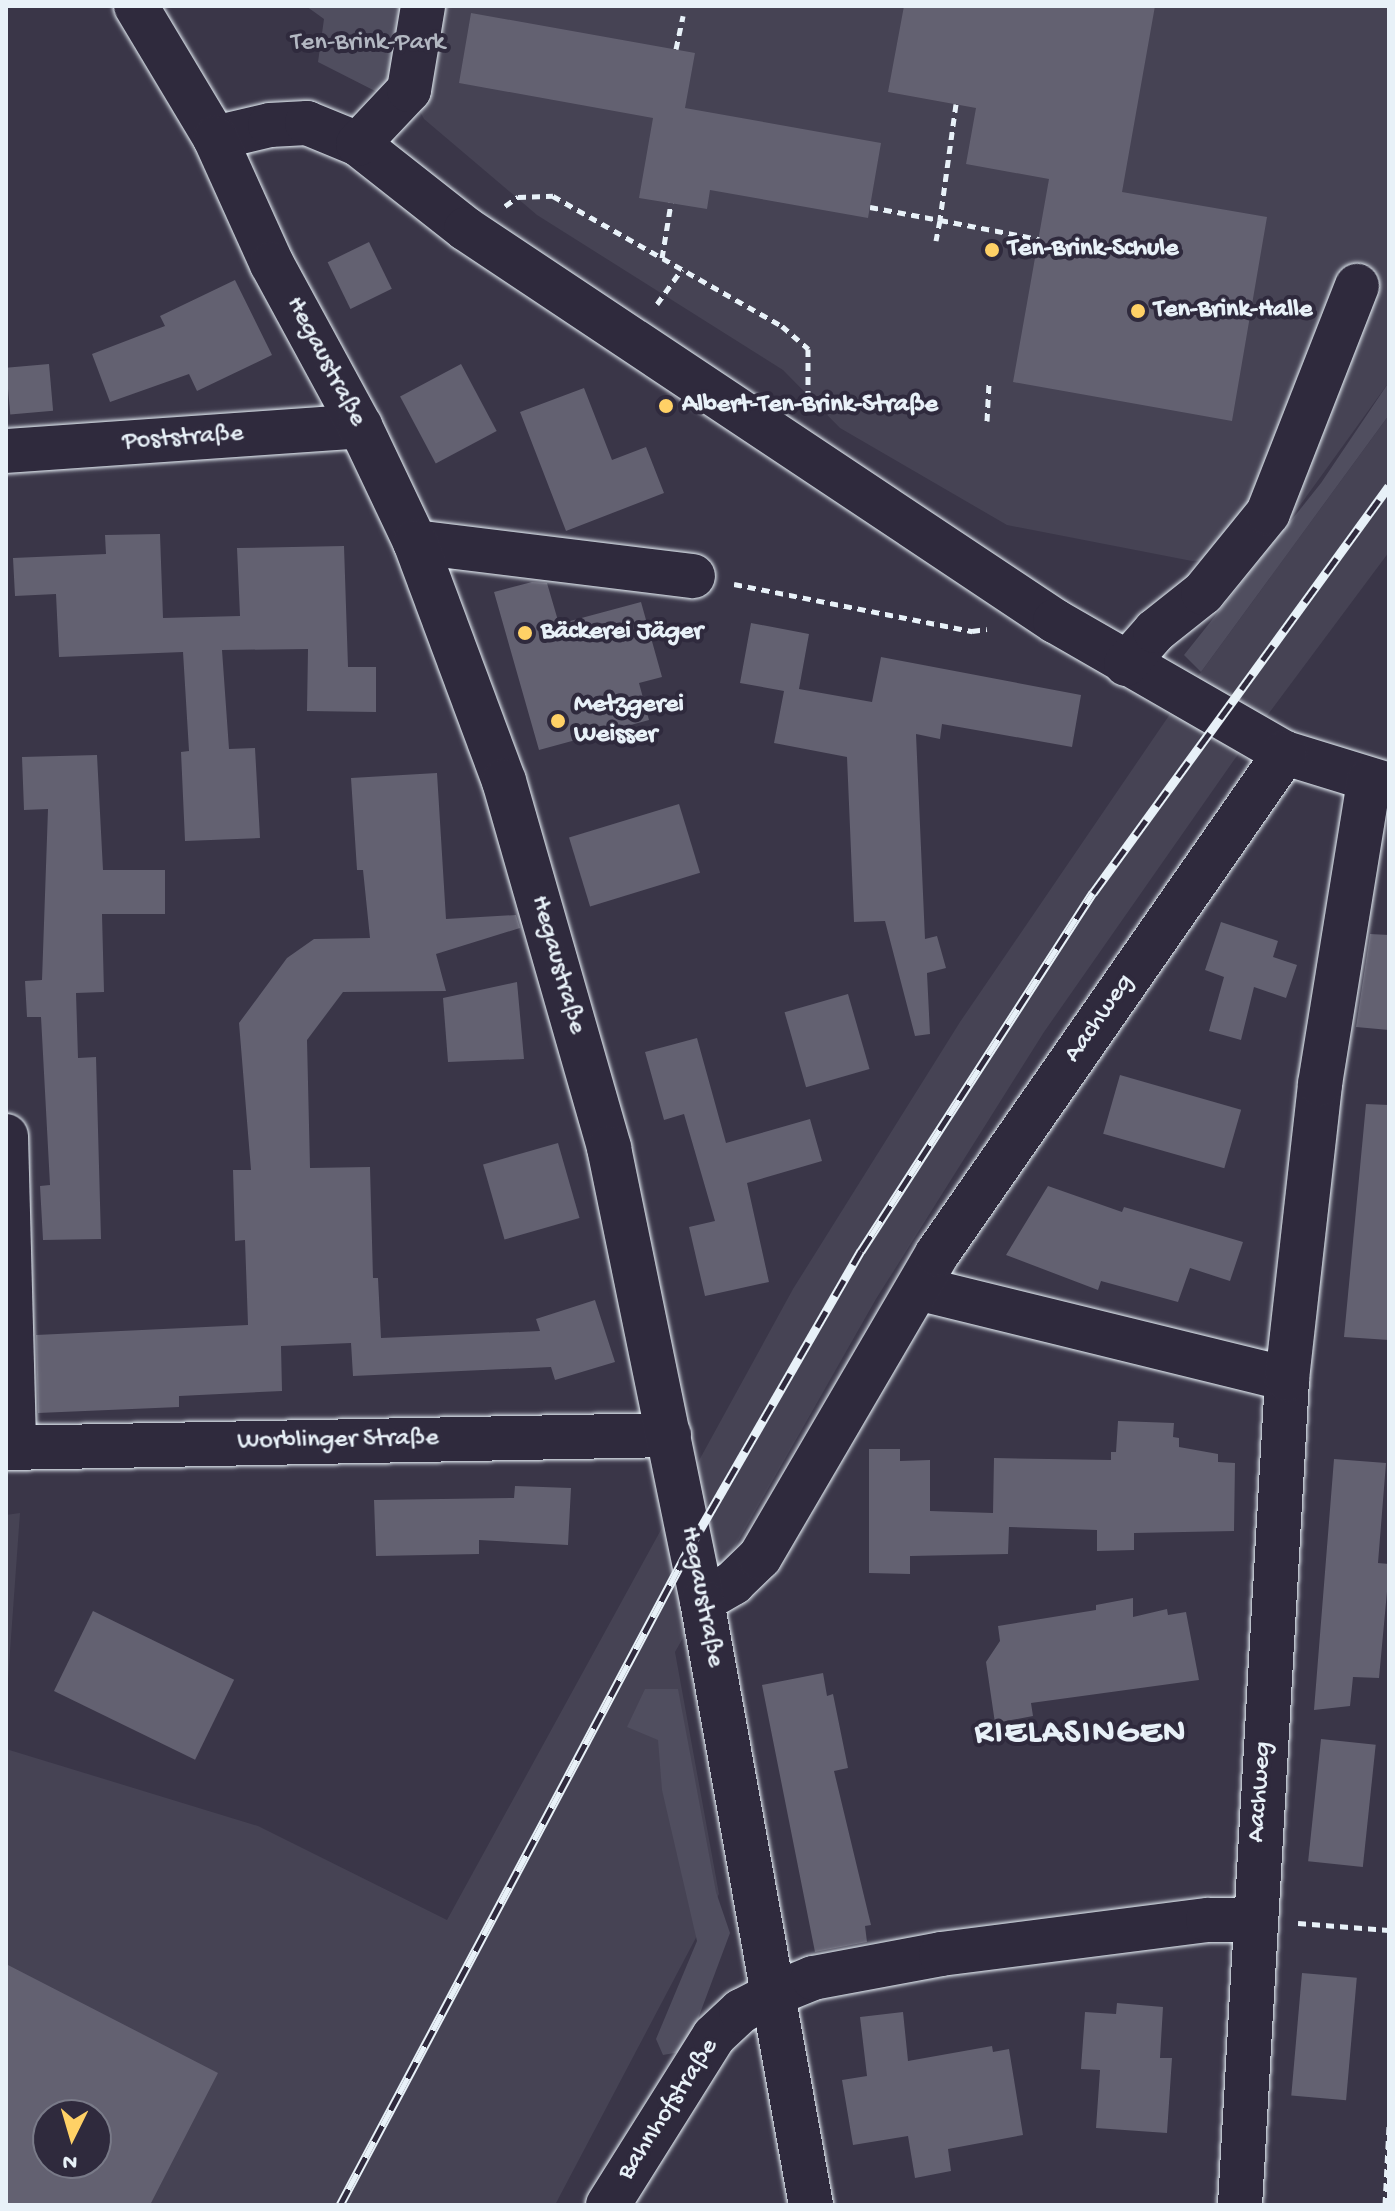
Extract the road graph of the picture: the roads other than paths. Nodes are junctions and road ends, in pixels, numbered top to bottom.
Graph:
1 (136, 6) edge
2 (423, 6) edge
3 (215, 138) junction
4 (358, 144) junction
5 (1357, 286) dead end
6 (360, 426) junction
7 (6, 451) edge
8 (415, 542) junction
9 (693, 576) road end
10 (1126, 664) junction
11 (1285, 753) junction
12 (1379, 783) edge
13 (6, 1136) edge
14 (921, 1289) junction
15 (1287, 1379) junction
16 (669, 1435) junction
17 (10, 1448) edge
18 (702, 1601) junction
19 (1252, 1920) junction
20 (774, 1994) junction
21 (608, 2205) edge
22 (811, 2205) edge
23 (1240, 2205) edge

1 - 3 street, Hegaustraße
2 - 4 street
3 - 4 street
3 - 6 street, Hegaustraße
4 - 10 street
5 - 10 street
6 - 7 street, Poststraße
6 - 8 street, Hegaustraße
8 - 9 street
8 - 16 street, Hegaustraße
10 - 11 street
11 - 12 street
11 - 14 street, Aachweg
12 - 15 street, Aachweg
13 - 17 street
14 - 15 street
14 - 18 street, Aachweg
15 - 19 street, Aachweg
16 - 17 street, Worblinger Straße
16 - 18 street, Hegaustraße
18 - 20 street, Hegaustraße
19 - 20 street
19 - 23 street, Aachweg
20 - 21 street, Bahnhofstraße
20 - 22 street, Hegaustraße

